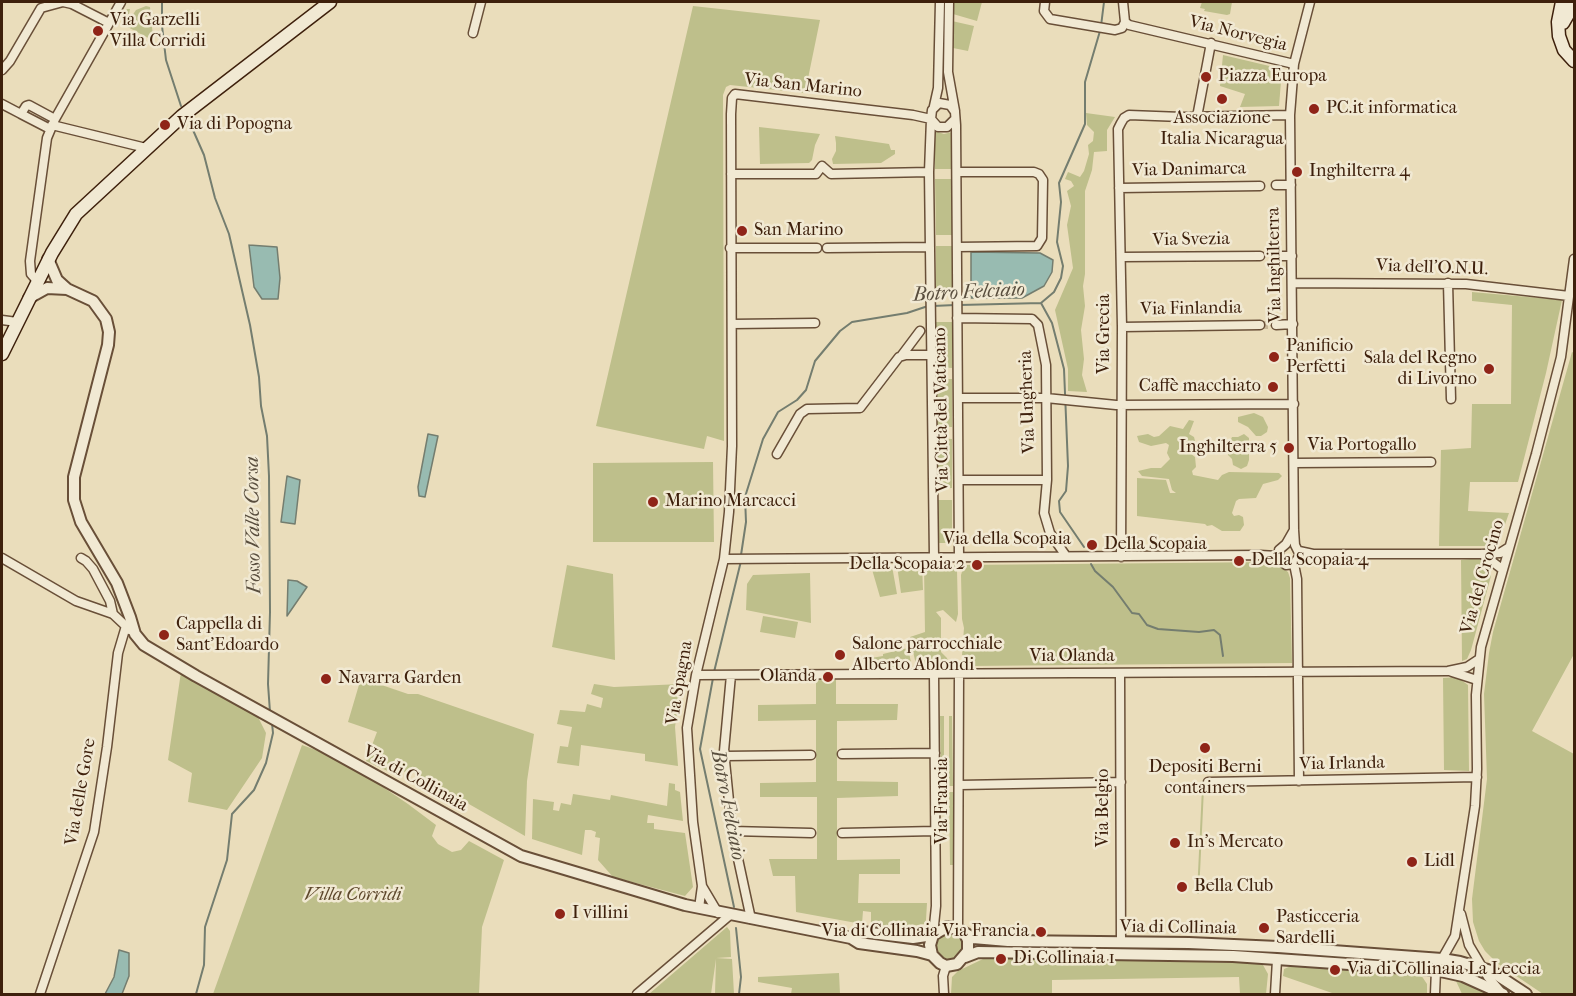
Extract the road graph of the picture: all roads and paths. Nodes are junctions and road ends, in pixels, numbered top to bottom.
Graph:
1 (121, 2) edge
2 (330, 2) edge
3 (482, 2) edge
4 (940, 2) edge
5 (949, 2) edge
6 (1045, 2) edge
7 (1123, 2) edge
8 (1310, 2) edge
9 (1562, 2) edge
10 (1575, 4) edge
11 (1125, 22) junction
12 (109, 23) junction
13 (473, 33) dead end
14 (1559, 36) junction
15 (1211, 43) junction
16 (1575, 61) edge
17 (1294, 64) junction
18 (2, 70) edge
19 (2, 104) edge
20 (932, 112) junction
21 (955, 116) junction
22 (1290, 116) junction
23 (1197, 117) junction
24 (52, 124) junction
25 (146, 148) junction
26 (929, 172) junction
27 (957, 172) junction
28 (731, 174) junction
29 (1276, 185) dead end
30 (1291, 185) junction
31 (1260, 186) dead end
32 (1119, 188) junction
33 (930, 246) junction
34 (957, 247) junction
35 (730, 248) junction
36 (817, 248) dead end
37 (827, 248) dead end
38 (1260, 256) dead end
39 (1276, 256) dead end
40 (1292, 256) junction
41 (1122, 257) junction
42 (48, 259) junction
43 (1575, 259) edge
44 (41, 281) junction
45 (1292, 283) junction
46 (1448, 283) junction
47 (64, 287) junction
48 (1569, 296) junction
49 (957, 310) junction
50 (2, 320) edge
51 (17, 322) junction
52 (815, 323) dead end
53 (732, 324) junction
54 (1293, 324) junction
55 (1260, 325) tunnel mouth
56 (1276, 325) tunnel mouth
57 (1122, 327) junction
58 (920, 331) dead end
59 (2, 354) edge
60 (932, 355) junction
61 (902, 356) junction
62 (958, 398) junction
63 (1050, 399) junction
64 (1451, 399) dead end
65 (1294, 404) junction
66 (1122, 405) junction
67 (777, 454) dead end
68 (1431, 462) dead end
69 (1293, 463) junction
70 (959, 480) junction
71 (1047, 480) junction
72 (1294, 530) junction
73 (1508, 548) junction
74 (1281, 550) junction
75 (1482, 554) junction
76 (1066, 556) junction
77 (934, 557) junction
78 (958, 557) junction
79 (1120, 557) junction
80 (1295, 557) junction
81 (2, 558) edge
82 (81, 558) dead end
83 (724, 559) junction
84 (1502, 569) junction
85 (113, 614) junction
86 (126, 626) junction
87 (135, 634) junction
88 (1479, 659) junction
89 (1448, 671) junction
90 (1297, 672) junction
91 (1120, 673) junction
92 (934, 674) junction
93 (959, 674) junction
94 (696, 675) junction
95 (730, 675) junction
96 (1477, 680) junction
97 (935, 753) junction
98 (842, 754) dead end
99 (811, 755) dead end
100 (725, 756) junction
101 (1477, 777) junction
102 (1299, 781) junction
103 (1121, 782) junction
104 (1208, 782) dead end
105 (960, 785) junction
106 (732, 831) junction
107 (935, 831) junction
108 (811, 833) dead end
109 (842, 833) dead end
110 (702, 886) junction
111 (699, 908) junction
112 (1460, 909) junction
113 (718, 913) junction
114 (730, 915) junction
115 (752, 920) junction
116 (962, 931) junction
117 (933, 935) junction
118 (851, 938) junction
119 (1121, 943) junction
120 (932, 955) junction
121 (965, 957) junction
122 (1442, 959) junction
123 (1277, 960) junction
124 (946, 966) junction
125 (1482, 968) junction
126 (1436, 970) junction
127 (40, 994) edge
128 (637, 994) edge
129 (944, 994) edge
130 (1275, 994) edge
131 (1435, 994) edge
132 (1503, 994) edge
133 (1527, 994) edge

1 - 12 street
2 - 25 main road
3 - 13 street
4 - 20 street
5 - 21 street, Via Città del Vaticano
6 - 11 street
7 - 11 street
8 - 17 street, Via Inghilterra
9 - 14 main road
10 - 14 main road
11 - 15 street, Via Norvegia
12 - 18 street
12 - 24 street
14 - 16 main road
15 - 17 street, Via Norvegia
15 - 23 street
17 - 22 street, Via Inghilterra
19 - 24 street
20 - 21 street
20 - 21 street
20 - 26 street
20 - 28 street, Via San Marino
21 - 27 street, Via Città del Vaticano
22 - 23 street
22 - 30 street, Via Inghilterra
23 - 32 street, Via Grecia
24 - 25 street
24 - 44 street
25 - 42 main road
26 - 28 street
26 - 33 street
27 - 34 street, Via Città del Vaticano
27 - 34 street
28 - 35 street, Via San Marino
29 - 30 street
30 - 40 street, Via Inghilterra
31 - 32 street, Via Danimarca
32 - 41 street, Via Grecia
33 - 37 street
33 - 60 street
34 - 49 street, Via Città del Vaticano
35 - 36 street
35 - 53 street, Via San Marino
38 - 41 street, Via Svezia
39 - 40 street
40 - 45 street, Via Inghilterra
41 - 57 street, Via Grecia
42 - 44 main road
42 - 47 street
43 - 48 street, Via del Crocino
44 - 47 street
44 - 51 main road
45 - 46 street, Via dell'O.N.U.
45 - 54 street, Via Inghilterra
46 - 48 street, Via dell'O.N.U.
46 - 64 street
47 - 87 street
48 - 73 street, Via del Crocino
49 - 62 street, Via Città del Vaticano
49 - 63 street, Via Ungheria
50 - 51 street
51 - 59 main road
52 - 53 street
53 - 83 street, Via San Marino
54 - 56 street
54 - 65 street, Via Inghilterra
55 - 57 street, Via Finlandia
57 - 66 street, Via Grecia
58 - 61 street, Via Città del Vaticano
60 - 61 street, Via Città del Vaticano
60 - 77 street
61 - 67 street, Via Città del Vaticano
62 - 63 street
62 - 70 street, Via Città del Vaticano
63 - 66 street
63 - 71 street, Via Ungheria
65 - 66 street
65 - 69 street, Via Inghilterra
66 - 79 street, Via Grecia
68 - 69 street, Via Portogallo
69 - 72 street, Via Inghilterra
70 - 71 street
70 - 78 street, Via Città del Vaticano
71 - 76 street, Via Ungheria
72 - 74 street
72 - 80 street, Via Inghilterra
73 - 75 street
73 - 84 street, Via del Crocino
74 - 79 street, Via della Scopaia
74 - 80 street, Via della Scopaia
74 - 80 street
75 - 80 street, Via della Scopaia
75 - 84 street
76 - 78 street, Via della Scopaia
76 - 79 street, Via della Scopaia
77 - 78 street, Via della Scopaia
77 - 83 street, Via della Scopaia
80 - 90 street, Via Inghilterra
81 - 85 street, Via di Collinaia
82 - 85 street
83 - 94 street, Via Spagna
84 - 88 street, Via del Crocino
85 - 86 street, Via di Collinaia
86 - 87 street, Via di Collinaia
86 - 127 street, Via delle Gore
87 - 111 street, Via di Collinaia
88 - 89 street, Via Olanda
88 - 96 street, Via del Crocino
89 - 90 street, Via Olanda
89 - 96 street, Via Olanda
90 - 91 street, Via Olanda
90 - 102 street, Via Inghilterra
91 - 93 street, Via Olanda
91 - 103 street, Via Belgio
92 - 93 street, Via Olanda
92 - 95 street, Via Olanda
92 - 97 street, Via Francia
93 - 105 street, Via Francia
94 - 95 street, Via Olanda
94 - 110 street, Via Spagna
95 - 100 street
96 - 101 street, Via del Crocino
97 - 98 street, Via Francia
97 - 107 street, Via Francia
99 - 100 street
100 - 106 street
101 - 102 street, Via Irlanda
101 - 112 street, Via del Crocino
102 - 104 street, Via Irlanda
103 - 105 street
103 - 119 street, Via Belgio
105 - 116 street, Via Francia
106 - 108 street
106 - 115 street
107 - 109 street, Via Francia
107 - 117 street, Via Francia
110 - 111 street, Via Spagna
110 - 113 street, Via Spagna
111 - 113 street, Via di Collinaia
112 - 122 street, Via del Crocino
112 - 125 street, Via del Crocino
113 - 114 street, Via di Collinaia
114 - 115 street, Via di Collinaia
114 - 128 street
115 - 118 street, Via di Collinaia
116 - 117 street
116 - 119 street, Via di Collinaia
116 - 121 street
117 - 118 street, Via di Collinaia
117 - 120 street
118 - 120 street, Via di Collinaia
119 - 122 street, Via di Collinaia
120 - 124 street
121 - 123 street, Via di Collinaia
121 - 124 street
122 - 125 street, Via di Collinaia
123 - 126 street, Via di Collinaia
123 - 130 street
124 - 129 street
125 - 132 street, Via del Crocino
125 - 133 street, Via di Collinaia
126 - 131 street
126 - 132 street, Via di Collinaia

